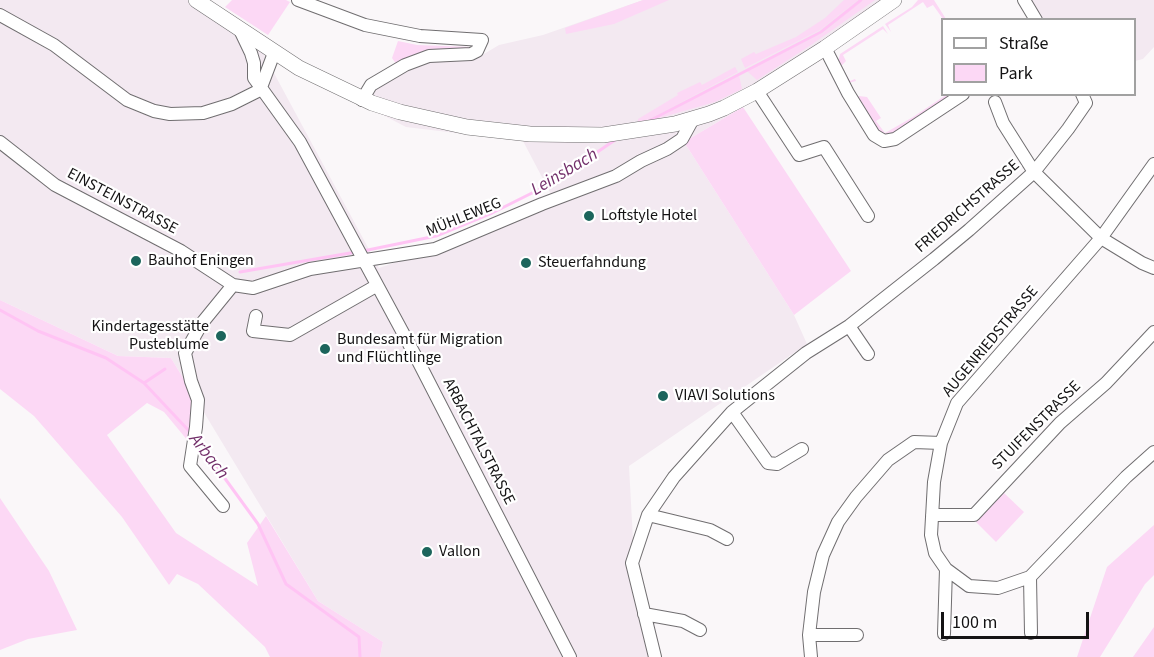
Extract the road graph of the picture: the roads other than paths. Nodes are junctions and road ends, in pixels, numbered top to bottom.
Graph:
1 (196, 0) edge
2 (298, 0) edge
3 (894, 0) edge
4 (1024, 0) edge
5 (0, 15) edge
6 (1035, 18) edge
7 (240, 30) junction
8 (825, 48) junction
9 (274, 53) junction
10 (254, 63) junction
11 (260, 90) junction
12 (757, 91) junction
13 (960, 96) edge
14 (1083, 96) edge
15 (362, 100) junction
16 (995, 102) dead end
17 (693, 119) junction
18 (0, 142) edge
19 (1154, 164) edge
20 (1034, 172) junction
21 (868, 216) dead end
22 (1101, 238) junction
23 (362, 260) junction
24 (1154, 268) edge
25 (233, 285) junction
26 (376, 285) junction
27 (256, 316) dead end
28 (849, 326) junction
29 (1154, 332) edge
30 (868, 354) dead end
31 (732, 412) junction
32 (941, 443) junction
33 (802, 449) dead end
34 (1154, 452) edge
35 (224, 506) dead end
36 (648, 515) junction
37 (932, 515) junction
38 (727, 539) dead end
39 (946, 569) junction
40 (1030, 578) junction
41 (644, 614) junction
42 (700, 630) dead end
43 (1031, 633) dead end
44 (944, 634) dead end
45 (809, 635) junction
46 (857, 635) dead end
47 (570, 657) edge
48 (655, 657) edge
49 (811, 657) edge

1 - 7 main road
2 - 15 street
3 - 8 main road
4 - 6 street
5 - 11 street
7 - 9 main road
7 - 10 street, ARBACHTALSTRASSE
8 - 12 main road
8 - 13 street
9 - 10 street
9 - 11 street
9 - 15 main road
10 - 11 street, ARBACHTALSTRASSE
11 - 23 street, ARBACHTALSTRASSE
12 - 17 main road
12 - 21 street
14 - 20 street, FRIEDRICHSTRASSE
15 - 17 main road
16 - 20 street
17 - 23 street, MÜHLEWEG
18 - 25 street, EINSTEINSTRASSE
19 - 22 street, AUGENRIEDSTRASSE
20 - 22 street
20 - 28 street, FRIEDRICHSTRASSE
22 - 24 street
22 - 32 street, AUGENRIEDSTRASSE
23 - 25 street, MÜHLEWEG
23 - 26 street, ARBACHTALSTRASSE
25 - 35 street
26 - 27 street
26 - 47 street, ARBACHTALSTRASSE
28 - 30 street
28 - 31 street, FRIEDRICHSTRASSE
29 - 37 street, STUIFENSTRASSE
31 - 33 street
31 - 36 street, FRIEDRICHSTRASSE
32 - 37 street, AUGENRIEDSTRASSE
32 - 45 street
34 - 40 street, AUGENRIEDSTRASSE
36 - 38 street
36 - 41 street, FRIEDRICHSTRASSE
37 - 39 street, AUGENRIEDSTRASSE
39 - 40 street, AUGENRIEDSTRASSE
39 - 44 street, AUGENRIEDSTRASSE
40 - 43 street
41 - 42 street
41 - 48 street, FRIEDRICHSTRASSE
45 - 46 street
45 - 49 street

